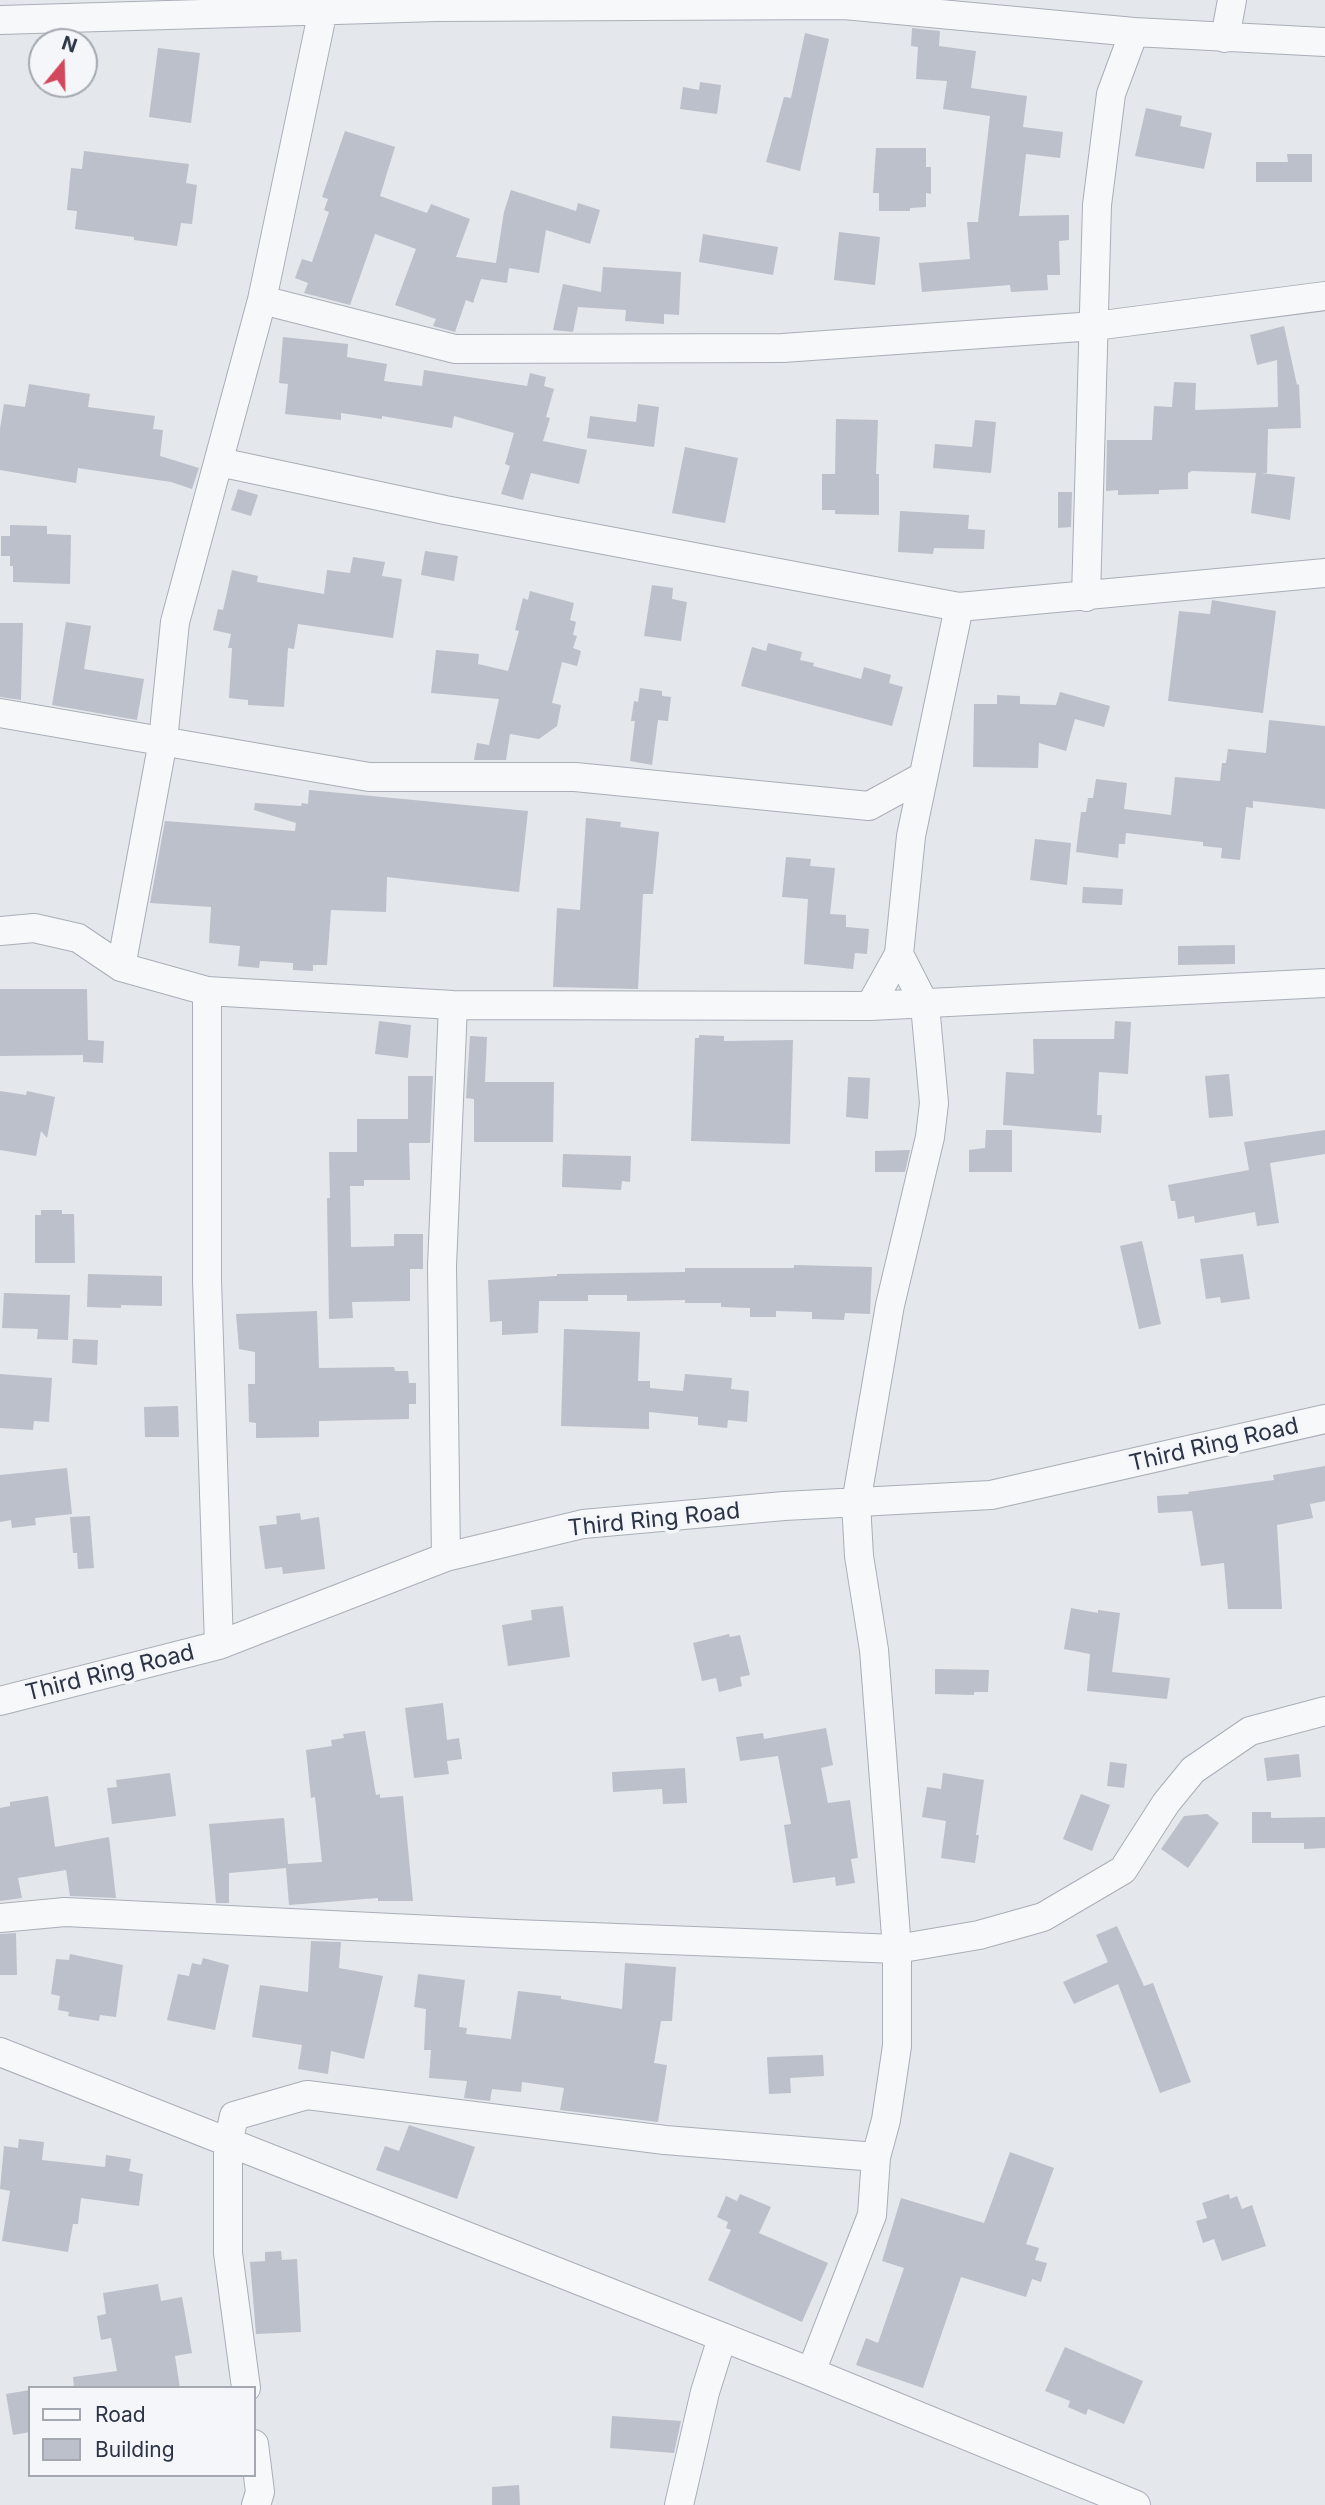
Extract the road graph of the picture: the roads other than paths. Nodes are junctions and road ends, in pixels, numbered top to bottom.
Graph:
1 (1232, 0) edge
2 (438, 4) edge
3 (323, 9) junction
4 (0, 20) edge
5 (1134, 32) junction
6 (1225, 38) junction
7 (1325, 42) edge
8 (1325, 296) edge
9 (262, 300) junction
10 (1095, 326) junction
11 (219, 462) junction
12 (1325, 573) edge
13 (1086, 597) junction
14 (959, 607) junction
15 (0, 713) edge
16 (163, 741) junction
17 (922, 777) junction
18 (869, 806) junction
19 (911, 836) junction
20 (0, 931) edge
21 (899, 954) junction
22 (121, 967) junction
23 (1325, 983) edge
24 (207, 991) junction
25 (925, 1004) junction
26 (453, 1005) junction
27 (870, 1006) junction
28 (1325, 1419) edge
29 (856, 1503) junction
30 (446, 1557) junction
31 (219, 1645) junction
32 (0, 1701) edge
33 (1325, 1711) edge
34 (0, 1918) edge
35 (897, 1949) junction
36 (0, 2052) edge
37 (228, 2144) junction
38 (876, 2157) junction
39 (722, 2338) junction
40 (811, 2372) junction
41 (246, 2386) edge
42 (256, 2460) edge
43 (256, 2505) edge
44 (679, 2505) edge
45 (1136, 2505) edge

1 - 6 street
2 - 3 street
2 - 5 street
3 - 4 street
3 - 9 street
5 - 6 street
5 - 10 street
6 - 7 street
8 - 10 street
9 - 10 street
9 - 11 street
10 - 13 street
11 - 14 street
11 - 16 street
12 - 13 street
13 - 14 street
14 - 17 street
15 - 16 street
16 - 18 street
16 - 22 street
17 - 18 street
17 - 19 street
18 - 19 street
19 - 21 street
20 - 22 street
21 - 25 street
21 - 27 street
22 - 24 street
23 - 25 street
24 - 26 street
24 - 31 street
25 - 27 street
25 - 29 street
26 - 27 street
26 - 30 street
28 - 29 street, Third Ring Road
29 - 30 street, Third Ring Road
29 - 35 street
30 - 31 street, Third Ring Road
31 - 32 street, Third Ring Road
33 - 35 street
34 - 35 street
35 - 38 street
36 - 37 street
37 - 38 street
37 - 39 street
37 - 41 street
38 - 40 street
39 - 40 street
39 - 44 street
40 - 45 street
42 - 43 street

